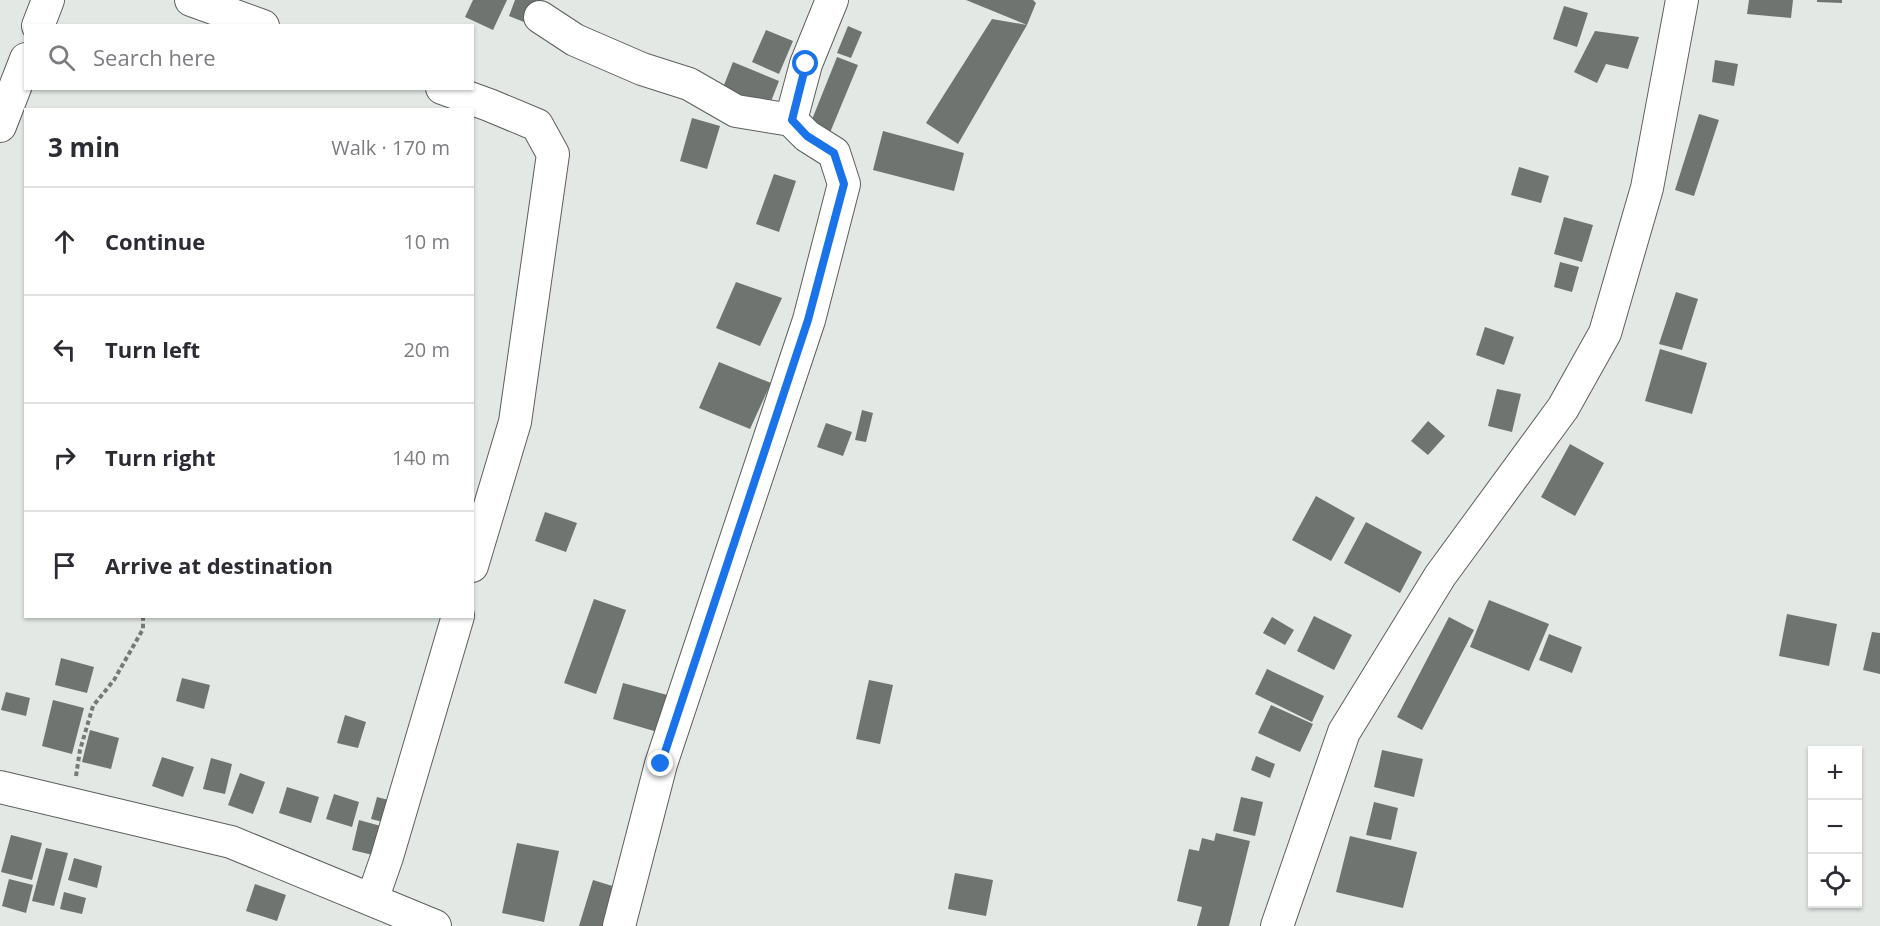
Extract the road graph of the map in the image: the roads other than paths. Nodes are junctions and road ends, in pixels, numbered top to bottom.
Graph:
1 (48, 0) edge
2 (191, 0) edge
3 (832, 0) edge
4 (1682, 0) edge
5 (540, 17) dead end
6 (39, 24) edge
7 (257, 24) edge
8 (24, 64) edge
9 (448, 90) edge
10 (792, 120) junction
11 (0, 126) edge
12 (474, 559) edge
13 (457, 618) edge
14 (0, 787) edge
15 (372, 900) junction
16 (435, 926) edge
17 (619, 926) edge
18 (1278, 926) edge

1 - 6 street
2 - 7 street
3 - 10 street
4 - 18 street
5 - 10 street
8 - 11 street
9 - 12 street
10 - 17 street
13 - 15 street
14 - 15 street
15 - 16 street

